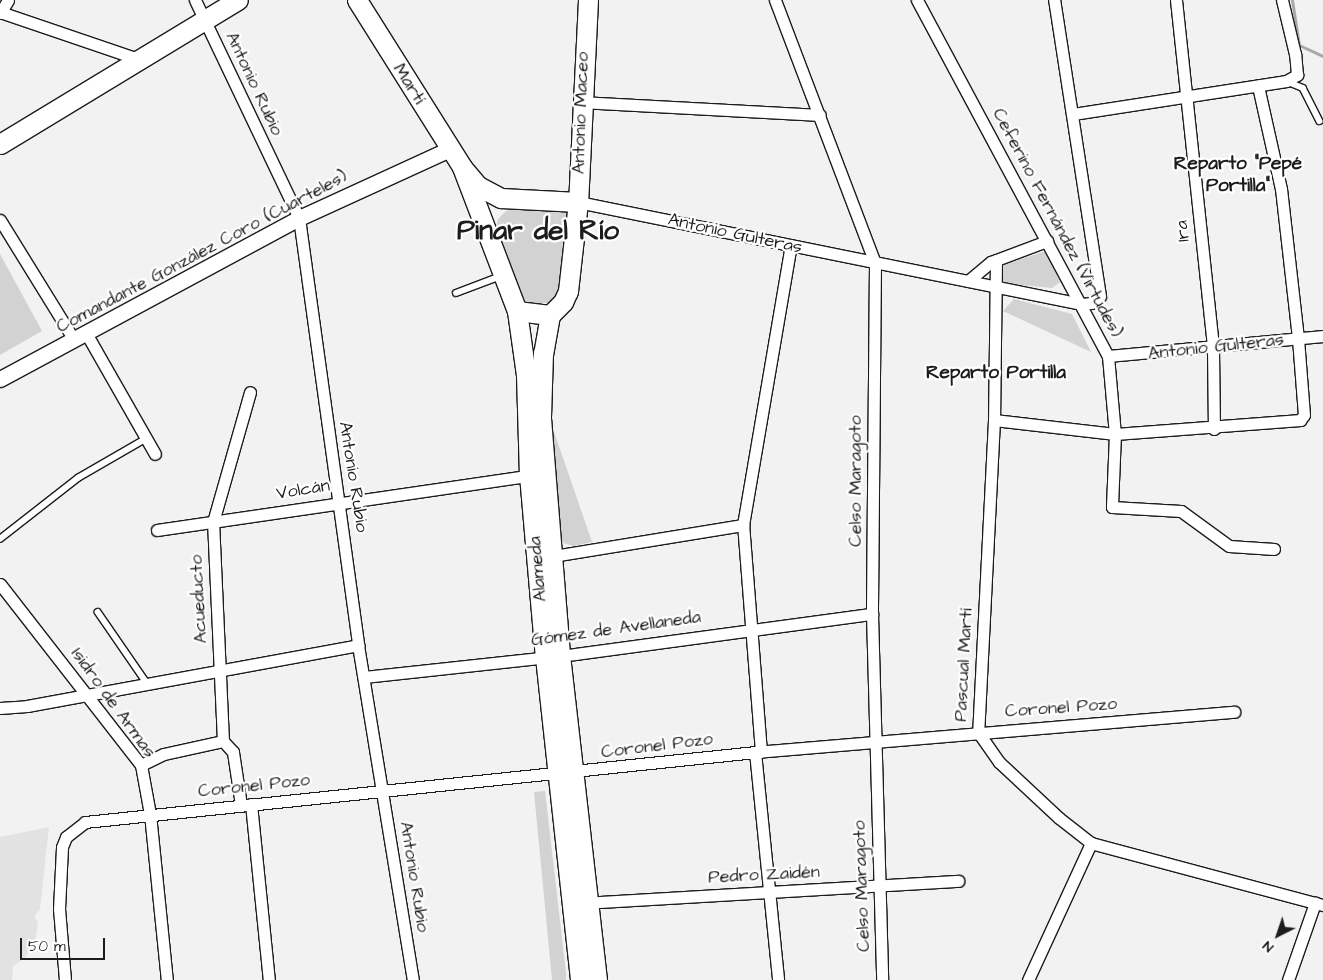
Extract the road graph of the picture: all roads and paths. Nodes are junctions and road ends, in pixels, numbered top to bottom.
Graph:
1 (8, 0) edge
2 (195, 0) edge
3 (238, 0) edge
4 (357, 0) edge
5 (580, 0) edge
6 (588, 0) edge
7 (775, 0) edge
8 (917, 0) edge
9 (1054, 0) edge
10 (1176, 0) edge
11 (1282, 0) edge
12 (0, 13) edge
13 (205, 20) junction
14 (585, 23) junction
15 (141, 60) junction
16 (1286, 82) junction
17 (1258, 86) junction
18 (1188, 98) junction
19 (582, 102) junction
20 (1073, 114) junction
21 (820, 115) junction
22 (1320, 121) dead end
23 (0, 144) edge
24 (450, 148) junction
25 (462, 168) junction
26 (501, 198) junction
27 (578, 202) junction
28 (299, 218) junction
29 (0, 220) edge
30 (484, 222) junction
31 (1047, 241) junction
32 (791, 245) junction
33 (996, 260) junction
34 (875, 263) junction
35 (504, 275) junction
36 (968, 281) junction
37 (997, 287) junction
38 (456, 293) dead end
39 (1086, 304) junction
40 (517, 311) junction
41 (550, 315) junction
42 (80, 336) junction
43 (1323, 336) edge
44 (1298, 338) junction
45 (1213, 349) junction
46 (1108, 356) junction
47 (0, 379) edge
48 (250, 392) dead end
49 (994, 420) junction
50 (1214, 429) junction
51 (1115, 434) junction
52 (147, 438) junction
53 (155, 454) dead end
54 (537, 475) junction
55 (340, 503) junction
56 (213, 522) junction
57 (743, 525) junction
58 (156, 530) dead end
59 (0, 539) edge
60 (1274, 549) dead end
61 (545, 557) junction
62 (0, 584) edge
63 (98, 612) dead end
64 (872, 614) junction
65 (749, 628) junction
66 (358, 645) junction
67 (553, 656) junction
68 (220, 669) junction
69 (364, 677) junction
70 (147, 683) junction
71 (87, 694) junction
72 (0, 708) edge
73 (1234, 712) dead end
74 (978, 732) junction
75 (223, 741) junction
76 (874, 742) junction
77 (758, 752) junction
78 (141, 765) junction
79 (566, 773) junction
80 (382, 791) junction
81 (246, 805) junction
82 (150, 814) junction
83 (1091, 843) junction
84 (958, 881) dead end
85 (880, 886) junction
86 (770, 891) junction
87 (1319, 904) edge
88 (581, 906) junction
89 (65, 980) edge
90 (168, 980) edge
91 (268, 980) edge
92 (413, 980) edge
93 (585, 980) edge
94 (778, 980) edge
95 (882, 980) edge
96 (1028, 980) edge
97 (1288, 980) edge

1 - 12 street
2 - 13 street, Antonio Rubio
3 - 13 main road
4 - 24 main road, Martí
5 - 14 main road, Antonio Maceo
6 - 14 main road, Antonio Maceo
7 - 21 street, Celso Maragoto
8 - 31 street, Ceferino Fernández (Virtudes)
9 - 20 street
10 - 18 street, 1ra
11 - 16 street
12 - 15 street
13 - 15 main road
13 - 28 street, Antonio Rubio
14 - 19 main road, Antonio Maceo
15 - 23 main road
16 - 17 street
16 - 22 lane
17 - 18 street
17 - 44 street
18 - 20 street
18 - 45 street, 1ra
19 - 21 street
19 - 27 main road, Antonio Maceo
20 - 39 street
21 - 34 street, Celso Maragoto
24 - 25 main road, Martí
24 - 28 street, Comandante González Coro (Cuarteles)
25 - 26 main road, Antonio Gulteras
25 - 30 main road, Alameda
26 - 27 main road, Antonio Gulteras
26 - 30 main road
27 - 32 street, Antonio Gulteras
27 - 41 main road
28 - 42 street, Comandante González Coro (Cuarteles)
28 - 55 street, Antonio Rubio
29 - 42 street
30 - 35 main road, Alameda
31 - 33 street
31 - 39 street, Ceferino Fernández (Virtudes)
32 - 34 street, Antonio Gulteras
32 - 57 street
33 - 36 street
33 - 37 street, Pascual Martí
34 - 36 street, Antonio Gulteras
34 - 64 street, Celso Maragoto
35 - 38 lane
35 - 40 main road, Alameda
36 - 37 street, Antonio Gulteras
37 - 39 street, Antonio Gulteras
37 - 49 street, Pascual Martí
39 - 46 street, Ceferino Fernández (Virtudes)
40 - 41 main road
40 - 54 main road, Alameda
41 - 54 main road, Alameda
42 - 47 street, Comandante González Coro (Cuarteles)
42 - 52 street
43 - 44 street, Antonio Gulteras
44 - 45 street, Antonio Gulteras
44 - 50 street
45 - 46 street, Antonio Gulteras
45 - 50 street, 1ra
46 - 51 street, Ceferino Fernández (Virtudes)
48 - 56 street, Acueducto
49 - 51 street
49 - 74 street, Pascual Martí
50 - 51 street
51 - 60 street, Ceferino Fernández (Virtudes)
52 - 53 street
52 - 59 lane
54 - 55 street, Volcán
54 - 61 main road, Alameda
55 - 56 street, Volcán
55 - 66 street, Antonio Rubio
56 - 58 street, Volcán
56 - 68 street, Acueducto
57 - 61 street
57 - 65 street
61 - 67 main road, Alameda
62 - 71 street, Isidro de Armas
63 - 70 lane
64 - 65 street, Gómez de Avellaneda
64 - 76 street, Celso Maragoto
65 - 67 street, Gómez de Avellaneda
65 - 77 street
66 - 68 street
66 - 69 street, Antonio Rubio
67 - 69 street, Gómez de Avellaneda
67 - 79 main road, Alameda
68 - 70 street
68 - 75 street, Acueducto
69 - 80 street, Antonio Rubio
70 - 71 street
71 - 72 street
71 - 78 street, Isidro de Armas
73 - 74 street, Coronel Pozo
74 - 76 street, Coronel Pozo
74 - 83 street, Pascual Martí
75 - 78 street
75 - 81 street, Acueducto
76 - 77 street, Coronel Pozo
76 - 85 street, Celso Maragoto
77 - 79 street, Coronel Pozo
77 - 86 street
78 - 82 street, Isidro de Armas
79 - 80 street, Coronel Pozo
79 - 88 main road, Alameda
80 - 81 street, Coronel Pozo
80 - 92 street, Antonio Rubio
81 - 82 street, Coronel Pozo
81 - 91 street, Acueducto
82 - 89 street, Coronel Pozo
82 - 90 street, Isidro de Armas
83 - 87 street, Pascual Martí
83 - 96 street
84 - 85 street, Pedro Zaidén
85 - 86 street, Pedro Zaidén
85 - 95 street, Celso Maragoto
86 - 88 street, Pedro Zaidén
86 - 94 street
87 - 97 street
88 - 93 main road, Alameda

